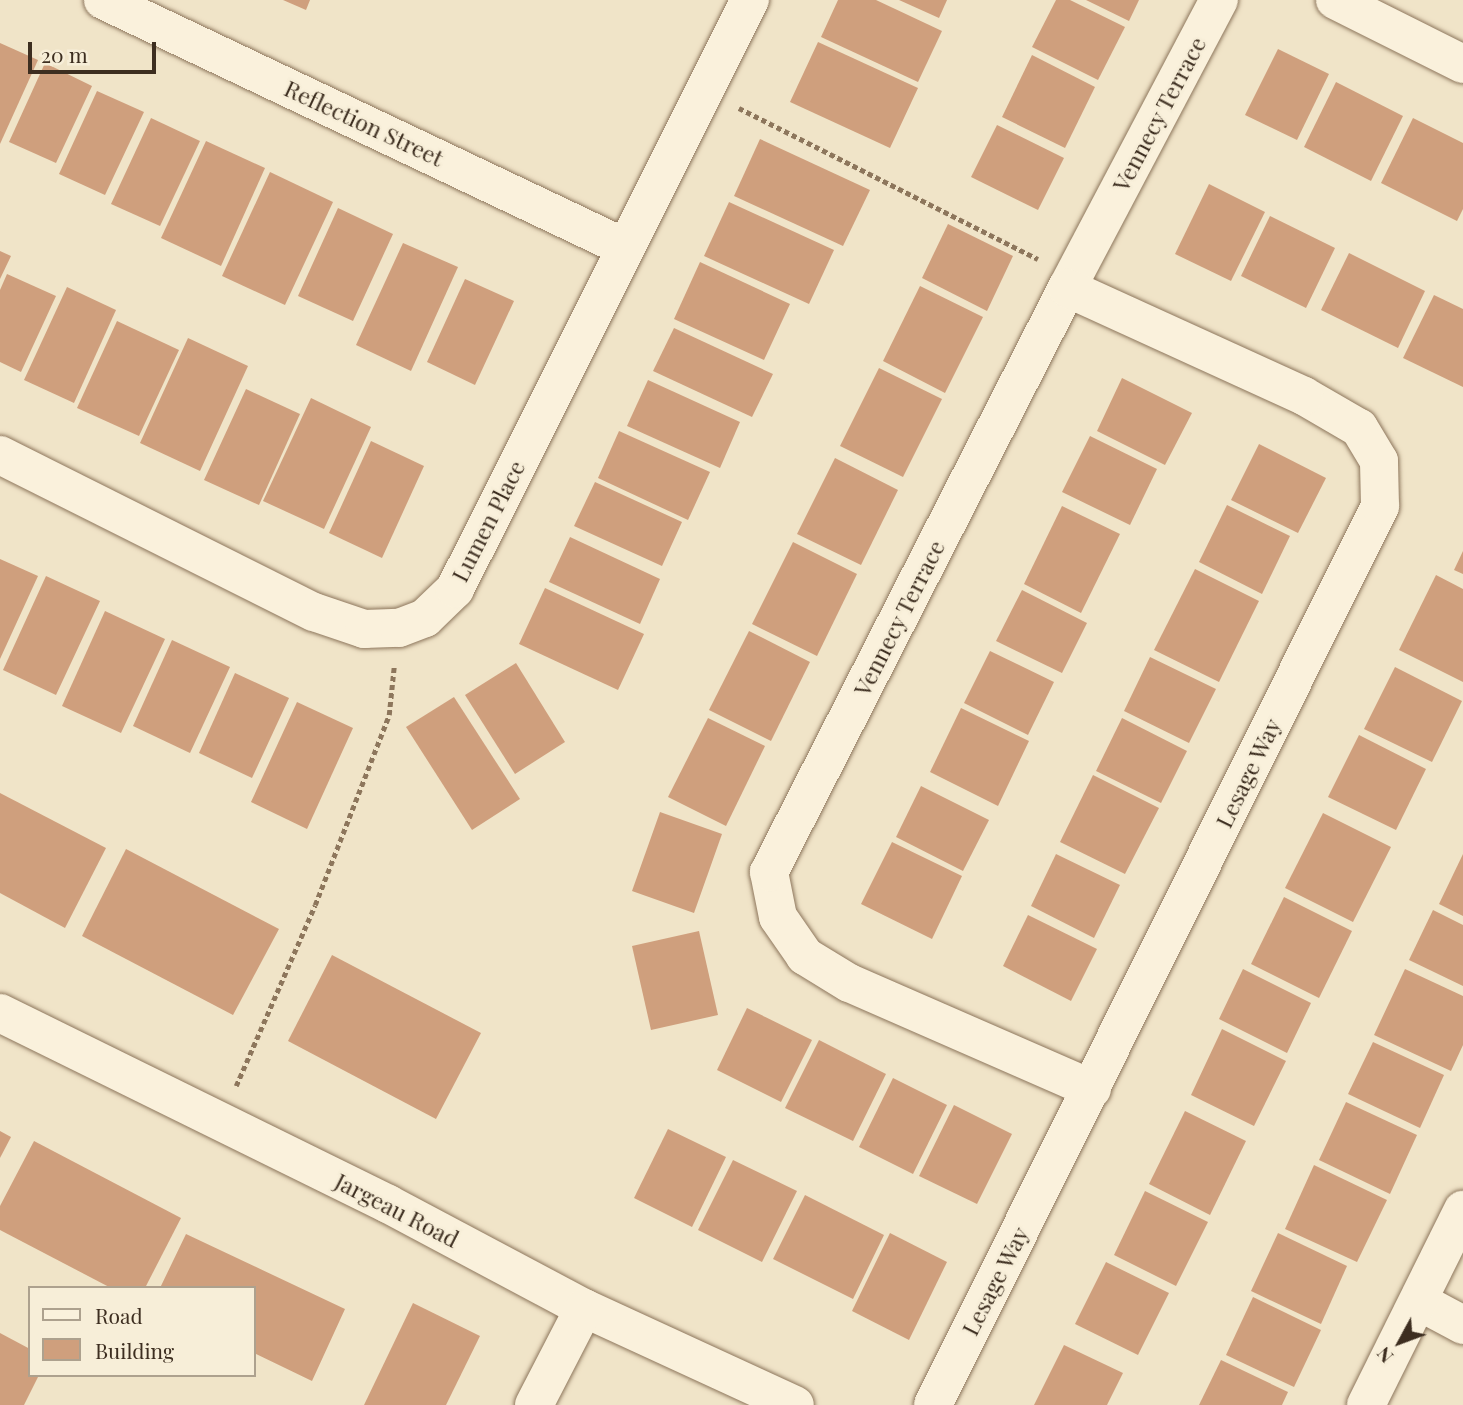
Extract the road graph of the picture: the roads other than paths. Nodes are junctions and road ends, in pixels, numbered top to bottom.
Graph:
1 (103, 0) edge
2 (750, 0) edge
3 (1219, 0) edge
4 (1335, 0) edge
5 (1463, 64) edge
6 (624, 247) junction
7 (1070, 282) junction
8 (0, 455) edge
9 (0, 1013) edge
10 (1092, 1089) junction
11 (1463, 1210) edge
12 (1420, 1301) junction
13 (584, 1308) junction
14 (1463, 1325) edge
15 (534, 1405) edge
16 (796, 1405) edge
17 (933, 1405) edge
18 (1366, 1405) edge

1 - 6 street, Reflection Street
2 - 6 street, Lumen Place
3 - 7 street, Vennecy Terrace
4 - 5 street
6 - 8 street, Lumen Place
7 - 10 street, Lesage Way
7 - 10 street, Vennecy Terrace
9 - 13 street, Jargeau Road
10 - 17 street, Lesage Way
11 - 12 street
12 - 14 street
12 - 18 street
13 - 15 street
13 - 16 street, Jargeau Road

